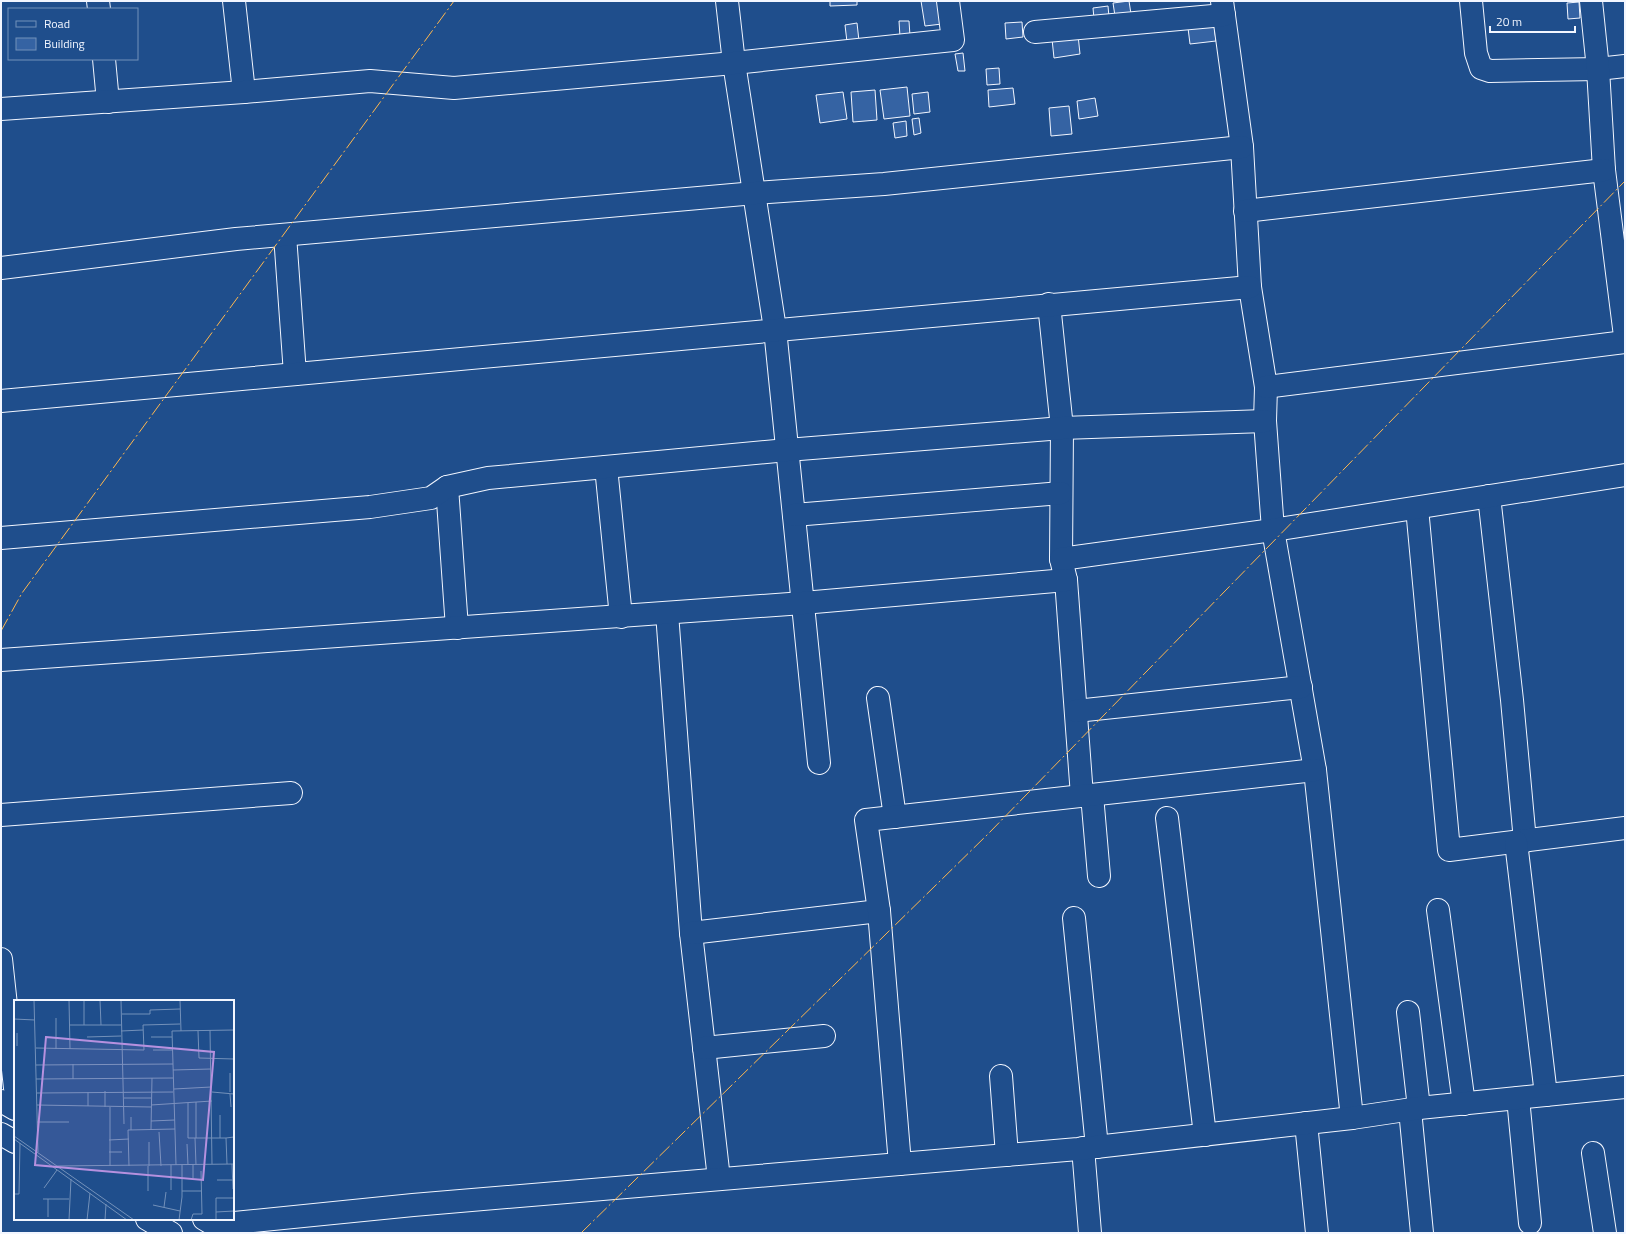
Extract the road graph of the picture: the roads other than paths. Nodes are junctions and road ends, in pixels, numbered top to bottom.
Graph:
1 (234, 1) edge
2 (727, 1) edge
3 (948, 1) edge
4 (1471, 1) edge
5 (1590, 1) edge
6 (1223, 8) edge
7 (1035, 32) dead end
8 (104, 60) edge
9 (734, 63) junction
10 (1625, 66) edge
11 (1598, 69) junction
12 (244, 92) junction
13 (108, 102) junction
14 (1, 109) edge
15 (1242, 147) junction
16 (1604, 170) junction
17 (755, 193) junction
18 (1246, 211) junction
19 (285, 235) junction
20 (1, 268) edge
21 (1250, 287) junction
22 (1049, 304) junction
23 (775, 329) junction
24 (1625, 336) edge
25 (1625, 342) edge
26 (295, 374) junction
27 (1266, 387) junction
28 (1, 401) edge
29 (1265, 421) junction
30 (1062, 428) junction
31 (787, 450) junction
32 (606, 467) junction
33 (1625, 475) edge
34 (447, 487) junction
35 (1061, 493) junction
36 (1489, 496) junction
37 (1417, 508) junction
38 (794, 515) junction
39 (1273, 530) junction
40 (1, 538) edge
41 (1063, 569) junction
42 (803, 604) junction
43 (667, 613) junction
44 (621, 617) junction
45 (457, 628) junction
46 (1, 660) edge
47 (1301, 687) junction
48 (878, 698) dead end
49 (1076, 711) junction
50 (819, 763) dead end
51 (1315, 770) junction
52 (291, 793) dead end
53 (1087, 795) junction
54 (1, 815) edge
55 (895, 817) junction
56 (1167, 818) dead end
57 (1625, 828) edge
58 (1520, 841) junction
59 (1099, 876) dead end
60 (1438, 910) dead end
61 (879, 911) junction
62 (1074, 918) dead end
63 (691, 933) junction
64 (1, 959) edge
65 (1408, 1012) dead end
66 (824, 1036) dead end
67 (704, 1048) junction
68 (1001, 1076) dead end
69 (14, 1079) edge
70 (1625, 1087) edge
71 (1546, 1095) junction
72 (1518, 1098) junction
73 (1, 1101) edge
74 (1464, 1104) junction
75 (14, 1108) edge
76 (1414, 1109) junction
77 (1352, 1118) junction
78 (1306, 1123) junction
79 (1, 1134) edge
80 (1205, 1135) junction
81 (14, 1141) edge
82 (1090, 1148) junction
83 (1593, 1153) dead end
84 (1007, 1155) junction
85 (900, 1164) junction
86 (719, 1179) junction
87 (149, 1220) edge
88 (1530, 1224) dead end
89 (215, 1226) edge
90 (172, 1233) edge
91 (1090, 1233) edge
92 (1317, 1233) edge
93 (1422, 1233) edge
94 (1605, 1233) edge

1 - 12 street
2 - 9 street
3 - 9 street
4 - 11 street
5 - 11 street
6 - 7 street
6 - 15 street
8 - 13 street
9 - 12 street
9 - 17 street
10 - 11 street
11 - 16 street
12 - 13 street
13 - 14 street
15 - 17 street
15 - 18 street
16 - 18 street
16 - 24 street
17 - 19 street
17 - 23 street
18 - 21 street
19 - 20 street
19 - 26 street
21 - 22 street
21 - 27 street
22 - 23 street
22 - 30 street
23 - 26 street
23 - 31 street
25 - 27 street
26 - 28 street
27 - 29 street
29 - 30 street
29 - 39 street
30 - 31 street
30 - 35 street
31 - 32 street
31 - 38 street
32 - 34 street
32 - 44 street
33 - 36 street
34 - 40 street
34 - 45 street
35 - 38 street
35 - 41 street
36 - 37 street
36 - 58 street
37 - 39 street
37 - 58 street
38 - 42 street
39 - 41 street
39 - 47 street
41 - 42 street
41 - 49 street
42 - 43 street
42 - 50 street
43 - 44 street
43 - 63 street
44 - 45 street
45 - 46 street
47 - 49 street
47 - 51 street
48 - 55 street
49 - 53 street
51 - 53 street
51 - 77 street
52 - 54 street
53 - 55 street
53 - 59 street
55 - 61 street
56 - 80 street
57 - 58 street
58 - 71 street
60 - 74 street
61 - 63 street
61 - 85 street
62 - 82 street
63 - 67 street
64 - 69 street
65 - 76 street
66 - 67 street
67 - 86 street
68 - 84 street
70 - 71 street
71 - 72 street
72 - 74 street
72 - 88 street
73 - 75 street
74 - 76 street
76 - 77 street
76 - 93 street
77 - 78 street
78 - 80 street
78 - 92 street
79 - 81 street
80 - 82 street
82 - 84 street
82 - 91 street
83 - 94 street
84 - 85 street
85 - 86 street
86 - 89 street
87 - 90 street

